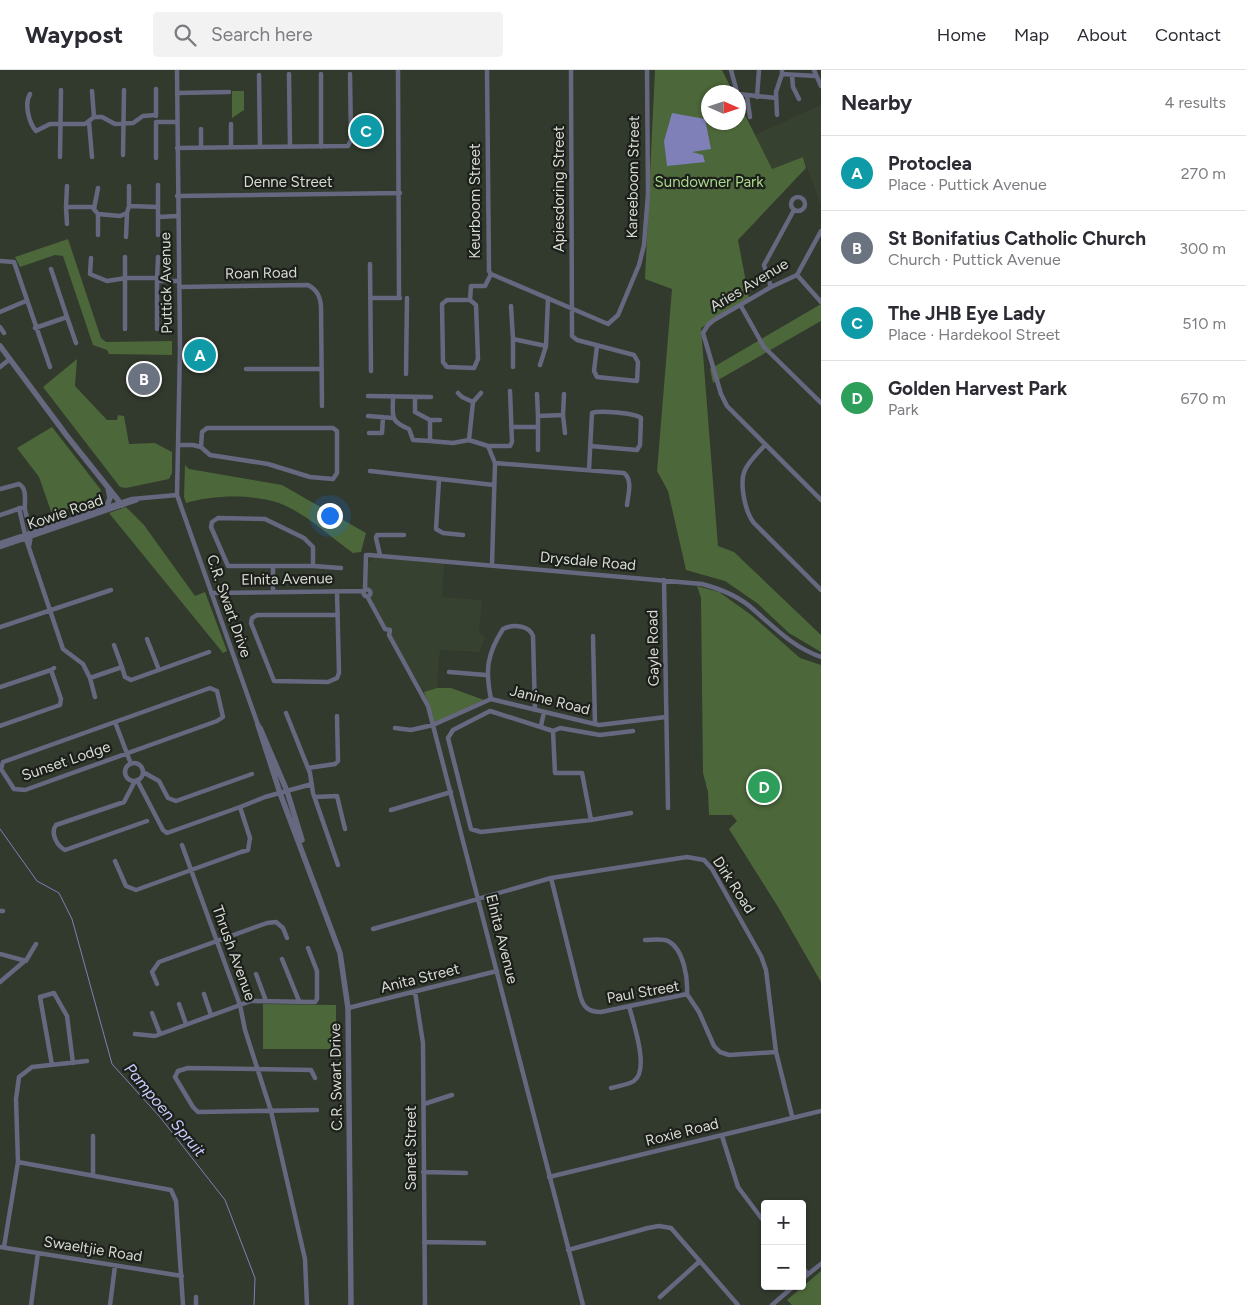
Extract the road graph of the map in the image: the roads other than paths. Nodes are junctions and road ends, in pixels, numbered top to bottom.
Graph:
1 (177, 70) edge
2 (398, 70) edge
3 (487, 70) edge
4 (571, 70) edge
5 (647, 70) edge
6 (731, 70) edge
7 (759, 70) edge
8 (814, 70) edge
9 (782, 72) edge
10 (290, 74) dead end
11 (321, 74) dead end
12 (350, 74) dead end
13 (259, 75) dead end
14 (792, 75) junction
15 (816, 76) junction
16 (736, 85) edge
17 (821, 86) edge
18 (156, 89) dead end
19 (61, 90) dead end
20 (124, 90) dead end
21 (92, 91) dead end
22 (229, 92) dead end
23 (177, 93) junction
24 (30, 94) dead end
25 (746, 96) joint
26 (758, 97) junction
27 (776, 98) junction
28 (799, 99) dead end
29 (156, 115) junction
30 (777, 116) dead end
31 (94, 117) junction
32 (750, 117) dead end
33 (90, 122) junction
34 (156, 122) junction
35 (177, 122) junction
36 (60, 124) junction
37 (124, 124) junction
38 (231, 124) dead end
39 (201, 129) dead end
40 (231, 147) junction
41 (260, 147) junction
42 (290, 147) junction
43 (321, 147) junction
44 (177, 148) junction
45 (201, 148) junction
46 (123, 155) dead end
47 (60, 157) dead end
48 (92, 157) dead end
49 (156, 158) dead end
50 (158, 185) dead end
51 (67, 186) dead end
52 (129, 186) dead end
53 (98, 188) dead end
54 (400, 194) junction
55 (177, 196) junction
56 (129, 206) junction
57 (66, 207) junction
58 (158, 207) junction
59 (94, 209) junction
60 (794, 210) dead end
61 (127, 213) junction
62 (98, 214) junction
63 (177, 216) junction
64 (158, 217) junction
65 (67, 224) dead end
66 (821, 231) edge
67 (98, 235) dead end
68 (158, 235) dead end
69 (126, 237) dead end
70 (158, 257) dead end
71 (91, 258) dead end
72 (125, 258) dead end
73 (0, 261) edge
74 (370, 264) dead end
75 (51, 269) dead end
76 (491, 274) junction
77 (796, 275) junction
78 (126, 278) junction
79 (158, 279) junction
80 (178, 284) junction
81 (771, 287) junction
82 (370, 298) junction
83 (399, 298) junction
84 (548, 298) junction
85 (470, 300) junction
86 (26, 301) junction
87 (821, 302) edge
88 (511, 306) dead end
89 (741, 306) junction
90 (572, 307) junction
91 (0, 312) edge
92 (68, 318) junction
93 (0, 327) edge
94 (35, 328) junction
95 (124, 329) dead end
96 (157, 329) dead end
97 (4, 333) dead end
98 (513, 339) junction
99 (76, 343) dead end
100 (0, 346) edge
101 (546, 346) junction
102 (597, 346) junction
103 (10, 359) junction
104 (540, 365) dead end
105 (0, 367) edge
106 (50, 367) dead end
107 (513, 367) dead end
108 (246, 369) dead end
109 (322, 369) junction
110 (371, 371) dead end
111 (406, 374) dead end
112 (510, 391) dead end
113 (458, 392) dead end
114 (481, 393) dead end
115 (537, 394) dead end
116 (564, 394) dead end
117 (368, 396) dead end
118 (393, 396) junction
119 (415, 397) junction
120 (431, 397) dead end
121 (473, 402) junction
122 (821, 403) edge
123 (322, 406) dead end
124 (563, 415) junction
125 (368, 416) dead end
126 (538, 416) junction
127 (383, 417) junction
128 (393, 418) junction
129 (430, 420) junction
130 (440, 420) dead end
131 (538, 426) junction
132 (511, 427) junction
133 (369, 433) dead end
134 (565, 433) dead end
135 (469, 440) junction
136 (430, 441) junction
137 (180, 445) junction
138 (765, 445) junction
139 (488, 446) junction
140 (590, 446) junction
141 (201, 448) junction
142 (538, 450) dead end
143 (496, 463) junction
144 (588, 470) junction
145 (370, 471) dead end
146 (439, 479) junction
147 (494, 485) junction
148 (108, 488) junction
149 (0, 489) edge
150 (177, 495) junction
151 (821, 500) edge
152 (121, 504) junction
153 (627, 505) dead end
154 (24, 506) junction
155 (19, 508) junction
156 (106, 508) junction
157 (0, 514) edge
158 (31, 535) junction
159 (404, 535) dead end
160 (463, 535) dead end
161 (25, 536) junction
162 (0, 542) edge
163 (29, 546) junction
164 (0, 548) edge
165 (380, 555) junction
166 (492, 565) junction
167 (313, 566) junction
168 (273, 567) junction
169 (341, 568) dead end
170 (664, 580) junction
171 (111, 590) dead end
172 (821, 590) edge
173 (338, 591) junction
174 (273, 592) junction
175 (365, 592) junction
176 (210, 593) junction
177 (50, 611) junction
178 (338, 615) junction
179 (0, 627) edge
180 (593, 636) dead end
181 (147, 639) dead end
182 (114, 645) dead end
183 (209, 652) dead end
184 (821, 657) edge
185 (122, 667) junction
186 (159, 670) junction
187 (449, 672) dead end
188 (486, 675) junction
189 (90, 678) junction
190 (0, 687) edge
191 (95, 697) dead end
192 (491, 699) junction
193 (535, 710) junction
194 (286, 712) dead end
195 (544, 712) junction
196 (337, 716) dead end
197 (666, 717) junction
198 (115, 722) junction
199 (433, 724) junction
200 (595, 724) junction
201 (258, 725) joint
202 (0, 726) edge
203 (541, 726) junction
204 (395, 728) dead end
205 (553, 731) junction
206 (633, 731) dead end
207 (126, 752) junction
208 (131, 764) junction
209 (308, 768) junction
210 (143, 772) junction
211 (252, 774) dead end
212 (136, 781) junction
213 (312, 784) junction
214 (284, 792) junction
215 (452, 792) junction
216 (315, 797) junction
217 (240, 807) junction
218 (668, 808) dead end
219 (391, 810) dead end
220 (631, 813) dead end
221 (147, 820) dead end
222 (591, 820) junction
223 (345, 829) dead end
224 (182, 845) dead end
225 (115, 861) dead end
226 (338, 865) dead end
227 (191, 871) junction
228 (551, 878) junction
229 (478, 899) junction
230 (373, 929) dead end
231 (286, 938) dead end
232 (645, 940) dead end
233 (216, 941) junction
234 (36, 944) dead end
235 (308, 948) dead end
236 (0, 954) edge
237 (282, 959) dead end
238 (26, 961) junction
239 (497, 972) junction
240 (256, 974) dead end
241 (0, 982) edge
242 (157, 984) dead end
243 (415, 992) junction
244 (204, 994) dead end
245 (687, 994) junction
246 (266, 1001) junction
247 (299, 1001) junction
248 (178, 1004) dead end
249 (240, 1005) junction
250 (629, 1006) junction
251 (348, 1008) junction
252 (152, 1014) dead end
253 (211, 1015) junction
254 (186, 1024) junction
255 (136, 1034) dead end
256 (160, 1034) junction
257 (776, 1052) junction
258 (87, 1061) dead end
259 (74, 1063) junction
260 (52, 1065) junction
261 (257, 1070) junction
262 (315, 1078) dead end
263 (612, 1088) dead end
264 (452, 1096) dead end
265 (424, 1104) junction
266 (317, 1110) dead end
267 (271, 1111) junction
268 (821, 1111) edge
269 (792, 1116) junction
270 (93, 1136) dead end
271 (722, 1136) junction
272 (18, 1162) junction
273 (423, 1172) junction
274 (466, 1173) dead end
275 (93, 1175) junction
276 (549, 1177) junction
277 (761, 1218) edge
278 (424, 1242) junction
279 (484, 1243) dead end
280 (2, 1247) edge
281 (568, 1250) junction
282 (38, 1253) junction
283 (700, 1261) junction
284 (821, 1264) edge
285 (115, 1266) junction
286 (806, 1272) edge
287 (808, 1274) joint
288 (182, 1276) junction
289 (789, 1290) edge
290 (196, 1297) dead end
291 (660, 1297) dead end
292 (31, 1305) edge
293 (110, 1305) edge
294 (183, 1305) edge
295 (196, 1305) edge
296 (307, 1305) edge
297 (351, 1305) edge
298 (425, 1305) edge
299 (582, 1305) edge
300 (738, 1305) edge
301 (772, 1305) edge

1 - 23 street, Puttick Avenue
2 - 54 street
3 - 76 street, Keurboom Street
4 - 90 street, Apiesdoring Street
5 - 90 street, Kareeboom Street
6 - 16 street
7 - 26 street
8 - 15 street
9 - 14 street
9 - 27 street
10 - 42 street
11 - 43 street
12 - 43 street
13 - 41 street
14 - 15 street
14 - 28 street
15 - 17 street
18 - 29 street
19 - 36 street
20 - 37 street
21 - 31 street
22 - 23 street
23 - 35 street, Puttick Avenue
24 - 36 street
25 - 26 street
25 - 32 street
26 - 27 street
27 - 30 street
29 - 34 street
29 - 37 street
31 - 33 street
31 - 37 street
33 - 36 street
33 - 48 street
34 - 35 street
34 - 49 street
35 - 44 street, Puttick Avenue
36 - 47 street
37 - 46 street
38 - 40 street
39 - 45 street
40 - 41 street
40 - 45 street
41 - 42 street
42 - 43 street
44 - 45 street
44 - 55 street, Puttick Avenue
50 - 58 street
51 - 57 street
52 - 56 street
53 - 59 street
54 - 55 street, Denne Street
54 - 83 street
55 - 63 street, Puttick Avenue
56 - 58 street
56 - 61 street
57 - 59 street
57 - 65 street
58 - 64 street
59 - 62 street
60 - 81 street
61 - 62 street
61 - 69 street
62 - 67 street
63 - 64 street
63 - 80 street, Puttick Avenue
64 - 68 street
66 - 77 street, Aries Avenue
70 - 79 street
71 - 78 street, Roan Road
72 - 78 street
73 - 86 street
74 - 82 street
75 - 92 street
76 - 84 street, Keurboom Street
76 - 85 street
77 - 81 street, Aries Avenue
77 - 87 street
78 - 79 street, Roan Road
78 - 95 street
79 - 80 street, Roan Road
79 - 96 street
80 - 109 street, Roan Road
80 - 137 street, Puttick Avenue
81 - 89 street, Aries Avenue
82 - 83 street
82 - 110 street
83 - 111 street
84 - 90 street, Keurboom Street
84 - 101 street
85 - 85 street
86 - 91 street
86 - 94 street
88 - 98 street
89 - 122 street
89 - 138 street, Aries Avenue
90 - 102 street, Apiesdoring Street
92 - 94 street
92 - 99 street
93 - 97 street
94 - 106 street
98 - 101 street
98 - 107 street
100 - 103 street
101 - 104 street
102 - 102 street
103 - 105 street
103 - 148 street
108 - 109 street
109 - 123 street, Roan Road
112 - 132 street
113 - 121 street
114 - 121 street
115 - 126 street
116 - 124 street
117 - 118 street
118 - 119 street
118 - 128 street
119 - 120 street
119 - 129 street
121 - 135 street
124 - 126 street
124 - 134 street
125 - 127 street
126 - 131 street
127 - 128 street
127 - 133 street
128 - 136 street
129 - 130 street
129 - 136 street
131 - 132 street
131 - 142 street
132 - 139 street
135 - 136 street
135 - 139 street
137 - 141 street
137 - 150 street, Puttick Avenue
138 - 151 street, Aries Avenue
138 - 172 street
139 - 143 street
140 - 140 street
140 - 144 street
141 - 141 street
143 - 144 street
143 - 147 street
144 - 153 street
145 - 146 street
146 - 147 street
146 - 160 street
147 - 166 street
148 - 152 street
148 - 156 street
149 - 154 street
150 - 152 street, Kowie Road
150 - 176 street, C.R. Swart Drive
152 - 156 street, Kowie Road
152 - 158 street, Kowie Road
154 - 155 street
154 - 158 street
155 - 157 street
155 - 161 street
156 - 158 street, Kowie Road
158 - 161 street, Kowie Road
158 - 163 street
159 - 165 street
161 - 162 street, Kowie Road
161 - 163 street
161 - 164 street, Kowie Road
163 - 177 street
165 - 166 street, Drysdale Road
165 - 175 street
166 - 170 street, Drysdale Road
167 - 168 street
167 - 168 street
167 - 169 street
168 - 174 street
170 - 184 street, Drysdale Road
170 - 197 street, Gayle Road
171 - 177 street
173 - 174 street, Elnita Avenue
173 - 175 street, Elnita Avenue
173 - 178 street
174 - 176 street, Elnita Avenue
175 - 199 street, Elnita Avenue
176 - 201 street, C.R. Swart Drive
177 - 179 street
177 - 189 street
178 - 178 street
180 - 200 street
181 - 186 street
182 - 185 street
183 - 186 street
185 - 186 street
185 - 189 street
187 - 188 street
188 - 192 street
188 - 193 street
189 - 191 street
190 - 202 street
192 - 193 street, Janine Road
192 - 199 street, Janine Road
193 - 195 street, Janine Road
194 - 209 street
195 - 200 street, Janine Road
195 - 203 street
196 - 209 street
197 - 200 street, Janine Road
197 - 218 street, Gayle Road
198 - 207 street, Sunset Lodge
198 - 207 street, Sunset Lodge
198 - 207 street, Sunset Lodge
199 - 204 street, Janine Road
199 - 215 street, Elnita Avenue
201 - 214 street, C.R. Swart Drive
203 - 205 street
203 - 222 street
205 - 206 street
205 - 222 street
207 - 208 street, Sunset Lodge
208 - 210 street
208 - 212 street
209 - 213 street
210 - 211 street
210 - 212 street
212 - 217 street
212 - 221 street
213 - 214 street
213 - 216 street
214 - 217 street
214 - 251 street, C.R. Swart Drive
215 - 219 street
215 - 229 street, Elnita Avenue
216 - 223 street
216 - 226 street
217 - 227 street
220 - 222 street
224 - 227 street, Thrush Avenue
225 - 227 street
227 - 233 street, Thrush Avenue
228 - 229 street, Dirk Road
228 - 250 street, Paul Street
228 - 257 street, Dirk Road
229 - 230 street, Dirk Road
229 - 239 street, Elnita Avenue
231 - 233 street
232 - 245 street
233 - 242 street
233 - 249 street, Thrush Avenue
234 - 238 street
235 - 247 street
236 - 238 street
237 - 247 street
238 - 241 street
239 - 243 street, Anita Street
239 - 276 street, Elnita Avenue
240 - 246 street
243 - 251 street, Anita Street
243 - 265 street, Sanet Street
244 - 253 street
245 - 250 street, Paul Street
245 - 257 street, Paul Street
246 - 247 street
246 - 249 street
248 - 254 street
249 - 253 street
249 - 261 street, Thrush Avenue
250 - 263 street
251 - 297 street, C.R. Swart Drive
252 - 256 street
253 - 254 street
254 - 256 street
255 - 256 street
257 - 269 street, Dirk Road
258 - 259 street
259 - 260 street
259 - 260 street
260 - 272 street
261 - 262 street
261 - 267 street, Thrush Avenue
261 - 267 street
264 - 265 street
265 - 273 street, Sanet Street
266 - 267 street
267 - 296 street, Thrush Avenue
268 - 269 street, Roxie Road
269 - 271 street, Roxie Road
270 - 275 street
271 - 276 street, Roxie Road
271 - 277 street
272 - 275 street
272 - 280 street
273 - 274 street
273 - 278 street, Sanet Street
275 - 288 street
276 - 281 street, Elnita Avenue
278 - 279 street
278 - 298 street, Sanet Street
280 - 282 street, Swaeltjie Road
281 - 283 street
281 - 299 street, Elnita Avenue
282 - 285 street, Swaeltjie Road
282 - 292 street
283 - 291 street
283 - 300 street
284 - 287 street
285 - 288 street, Swaeltjie Road
285 - 293 street
286 - 287 street
288 - 294 street
289 - 301 street
290 - 295 street

